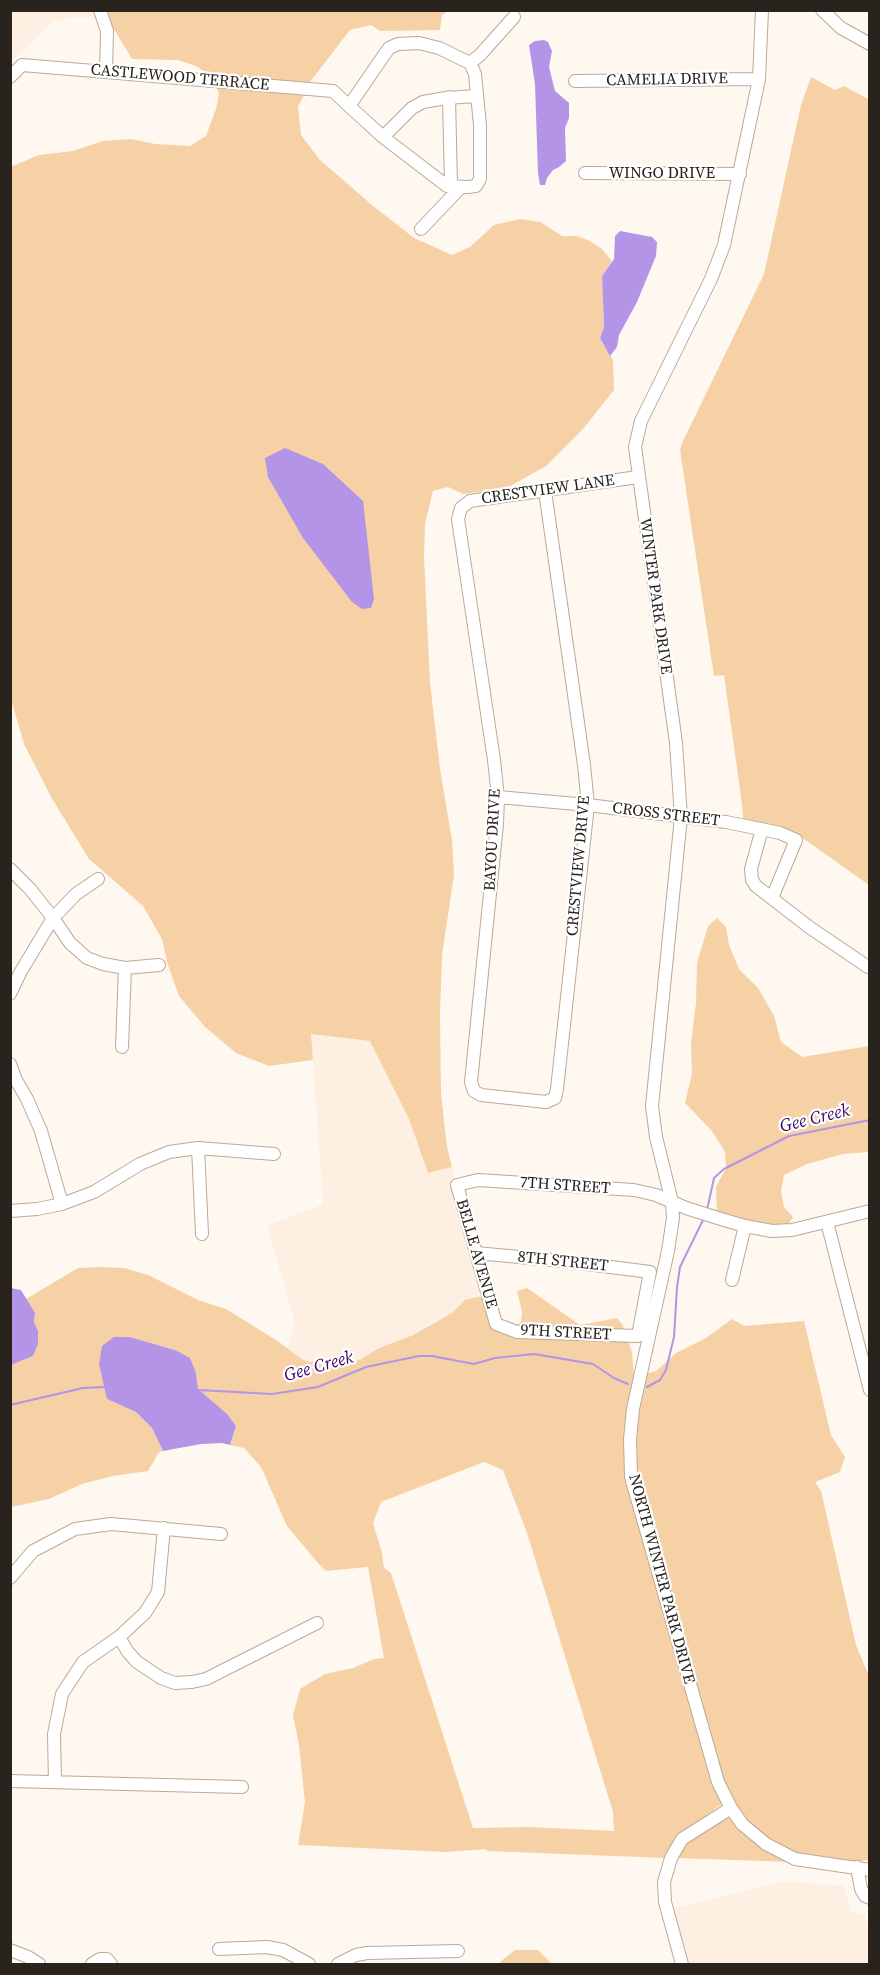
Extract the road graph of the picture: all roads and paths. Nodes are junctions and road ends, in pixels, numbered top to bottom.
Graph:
1 (100, 10) edge
2 (762, 10) edge
3 (822, 10) edge
4 (514, 17) dead end
5 (870, 44) edge
6 (470, 63) junction
7 (106, 72) junction
8 (10, 77) edge
9 (759, 79) junction
10 (575, 81) dead end
11 (477, 96) junction
12 (449, 97) junction
13 (349, 106) junction
14 (383, 137) junction
15 (585, 173) dead end
16 (740, 174) junction
17 (456, 187) junction
18 (421, 229) dead end
19 (638, 477) junction
20 (545, 491) junction
21 (461, 508) joint
22 (498, 797) junction
23 (588, 805) junction
24 (681, 817) junction
25 (762, 829) junction
26 (10, 869) edge
27 (98, 879) dead end
28 (772, 898) junction
29 (53, 918) junction
30 (159, 965) dead end
31 (868, 967) edge
32 (125, 968) junction
33 (10, 994) edge
34 (122, 1047) dead end
35 (10, 1064) edge
36 (555, 1098) joint
37 (198, 1148) junction
38 (274, 1154) dead end
39 (457, 1185) joint
40 (672, 1202) junction
41 (62, 1204) junction
42 (10, 1211) edge
43 (870, 1211) edge
44 (827, 1222) junction
45 (745, 1226) junction
46 (202, 1234) dead end
47 (476, 1253) junction
48 (732, 1280) dead end
49 (496, 1324) joint
50 (638, 1336) joint
51 (870, 1390) edge
52 (164, 1528) junction
53 (221, 1534) dead end
54 (10, 1578) edge
55 (317, 1623) dead end
56 (119, 1637) junction
57 (10, 1782) edge
58 (55, 1782) junction
59 (242, 1786) dead end
60 (731, 1808) junction
61 (866, 1868) edge
62 (870, 1898) edge
63 (219, 1949) dead end
64 (10, 1950) edge
65 (458, 1951) dead end
66 (39, 1965) edge
67 (92, 1965) edge
68 (111, 1965) edge
69 (309, 1965) edge
70 (338, 1965) edge
71 (682, 1965) edge

1 - 7 street
2 - 9 street, WINTER PARK DRIVE
3 - 5 street
4 - 6 street
6 - 11 street
6 - 13 street
7 - 8 street, CASTLEWOOD TERRACE
7 - 13 street, CASTLEWOOD TERRACE
9 - 10 street, CAMELIA DRIVE
9 - 16 street, WINTER PARK DRIVE
11 - 12 street
11 - 17 street
12 - 14 street
12 - 17 street
13 - 14 street, CASTLEWOOD TERRACE
14 - 17 street, CASTLEWOOD TERRACE
15 - 16 street, WINGO DRIVE
16 - 19 street, WINTER PARK DRIVE
17 - 18 street
19 - 20 street, CRESTVIEW LANE
19 - 24 street, WINTER PARK DRIVE
20 - 21 street, CRESTVIEW LANE
20 - 23 street, CRESTVIEW DRIVE
21 - 22 street, BAYOU DRIVE
22 - 23 street, CROSS STREET
22 - 36 street, BAYOU DRIVE
23 - 24 street, CROSS STREET
23 - 36 street, CRESTVIEW DRIVE
24 - 25 street, CROSS STREET
24 - 40 street, WINTER PARK DRIVE
25 - 28 street
25 - 28 street, CROSS STREET
26 - 29 street
27 - 29 street
28 - 31 street
29 - 32 street
29 - 33 street
30 - 32 street
32 - 34 street
35 - 41 street
37 - 38 street
37 - 41 street
37 - 46 street
39 - 40 street, 7TH STREET
39 - 47 street, BELLE AVENUE
40 - 45 street, 7TH STREET
40 - 60 street, NORTH WINTER PARK DRIVE
41 - 42 street
43 - 44 street, 7TH STREET
44 - 45 street, 7TH STREET
44 - 51 street
45 - 48 street
47 - 49 street, BELLE AVENUE
47 - 50 street, 8TH STREET
49 - 50 street, 9TH STREET
52 - 53 street
52 - 54 street
52 - 56 street
55 - 56 street
56 - 58 street
57 - 58 street
58 - 59 street
60 - 61 street, NORTH WINTER PARK DRIVE
60 - 71 street
61 - 62 street
63 - 69 street
64 - 66 street
65 - 70 street
67 - 68 street

